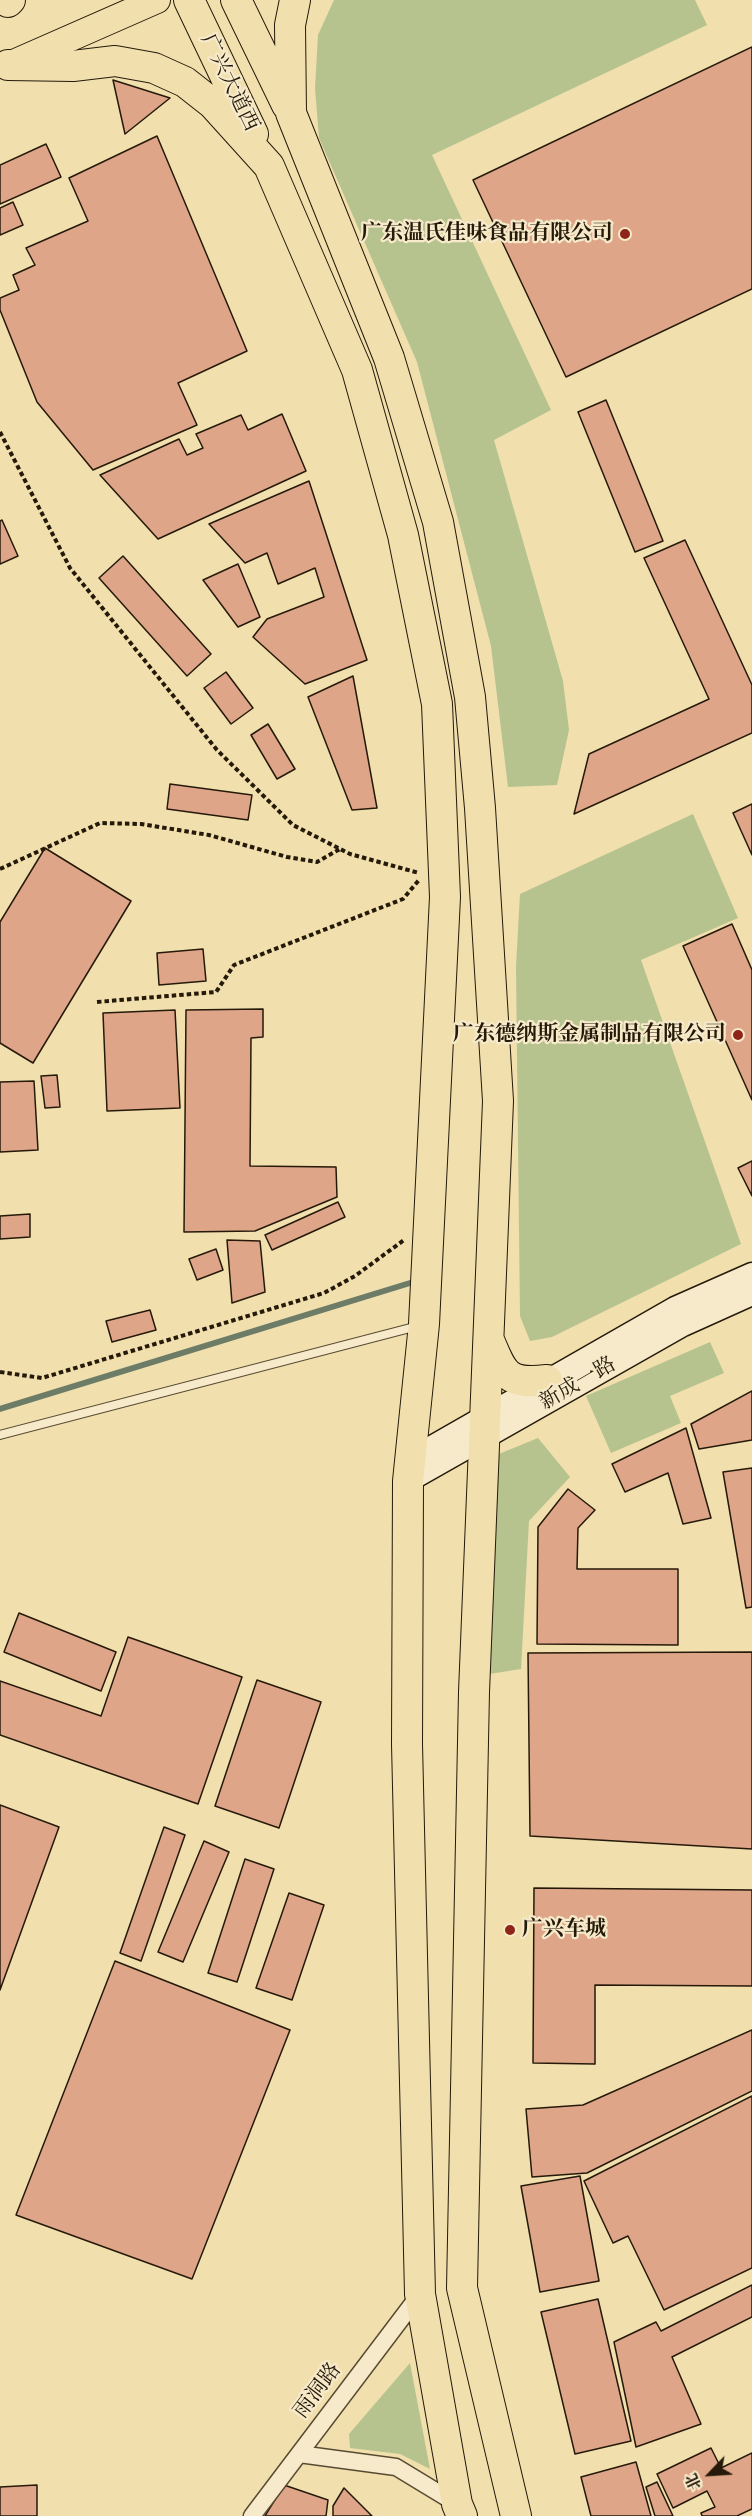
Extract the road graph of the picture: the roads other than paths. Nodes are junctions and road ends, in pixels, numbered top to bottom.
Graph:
1 (157, 0) edge
2 (189, 0) edge
3 (236, 0) edge
4 (295, 0) edge
5 (4, 67) edge
6 (291, 113) junction
7 (269, 166) junction
8 (752, 1274) edge
9 (752, 1294) edge
10 (424, 1324) junction
11 (489, 1340) junction
12 (547, 1380) junction
13 (485, 1426) junction
14 (0, 1435) edge
15 (409, 1470) junction
16 (420, 2294) junction
17 (299, 2454) junction
18 (460, 2510) edge
19 (252, 2516) edge
20 (516, 2516) edge

1 - 5 main road
2 - 7 highway, 广兴大道西
3 - 6 highway, 广兴大道西
4 - 6 highway
5 - 7 highway
6 - 11 highway, 广兴大道西
7 - 10 highway, 广兴大道西
8 - 12 street, 新成一路
9 - 13 street, 新成一路
10 - 14 lane
10 - 15 highway, 广兴大道西
11 - 12 highway
11 - 13 highway, 广兴大道西
12 - 13 street, 新成一路
13 - 15 street, 新成一路
13 - 20 highway, 广兴大道西
15 - 16 highway, 广兴大道西
16 - 17 street, 雨洞路
16 - 18 highway, 广兴大道西
17 - 18 street
17 - 19 street, 雨洞路

